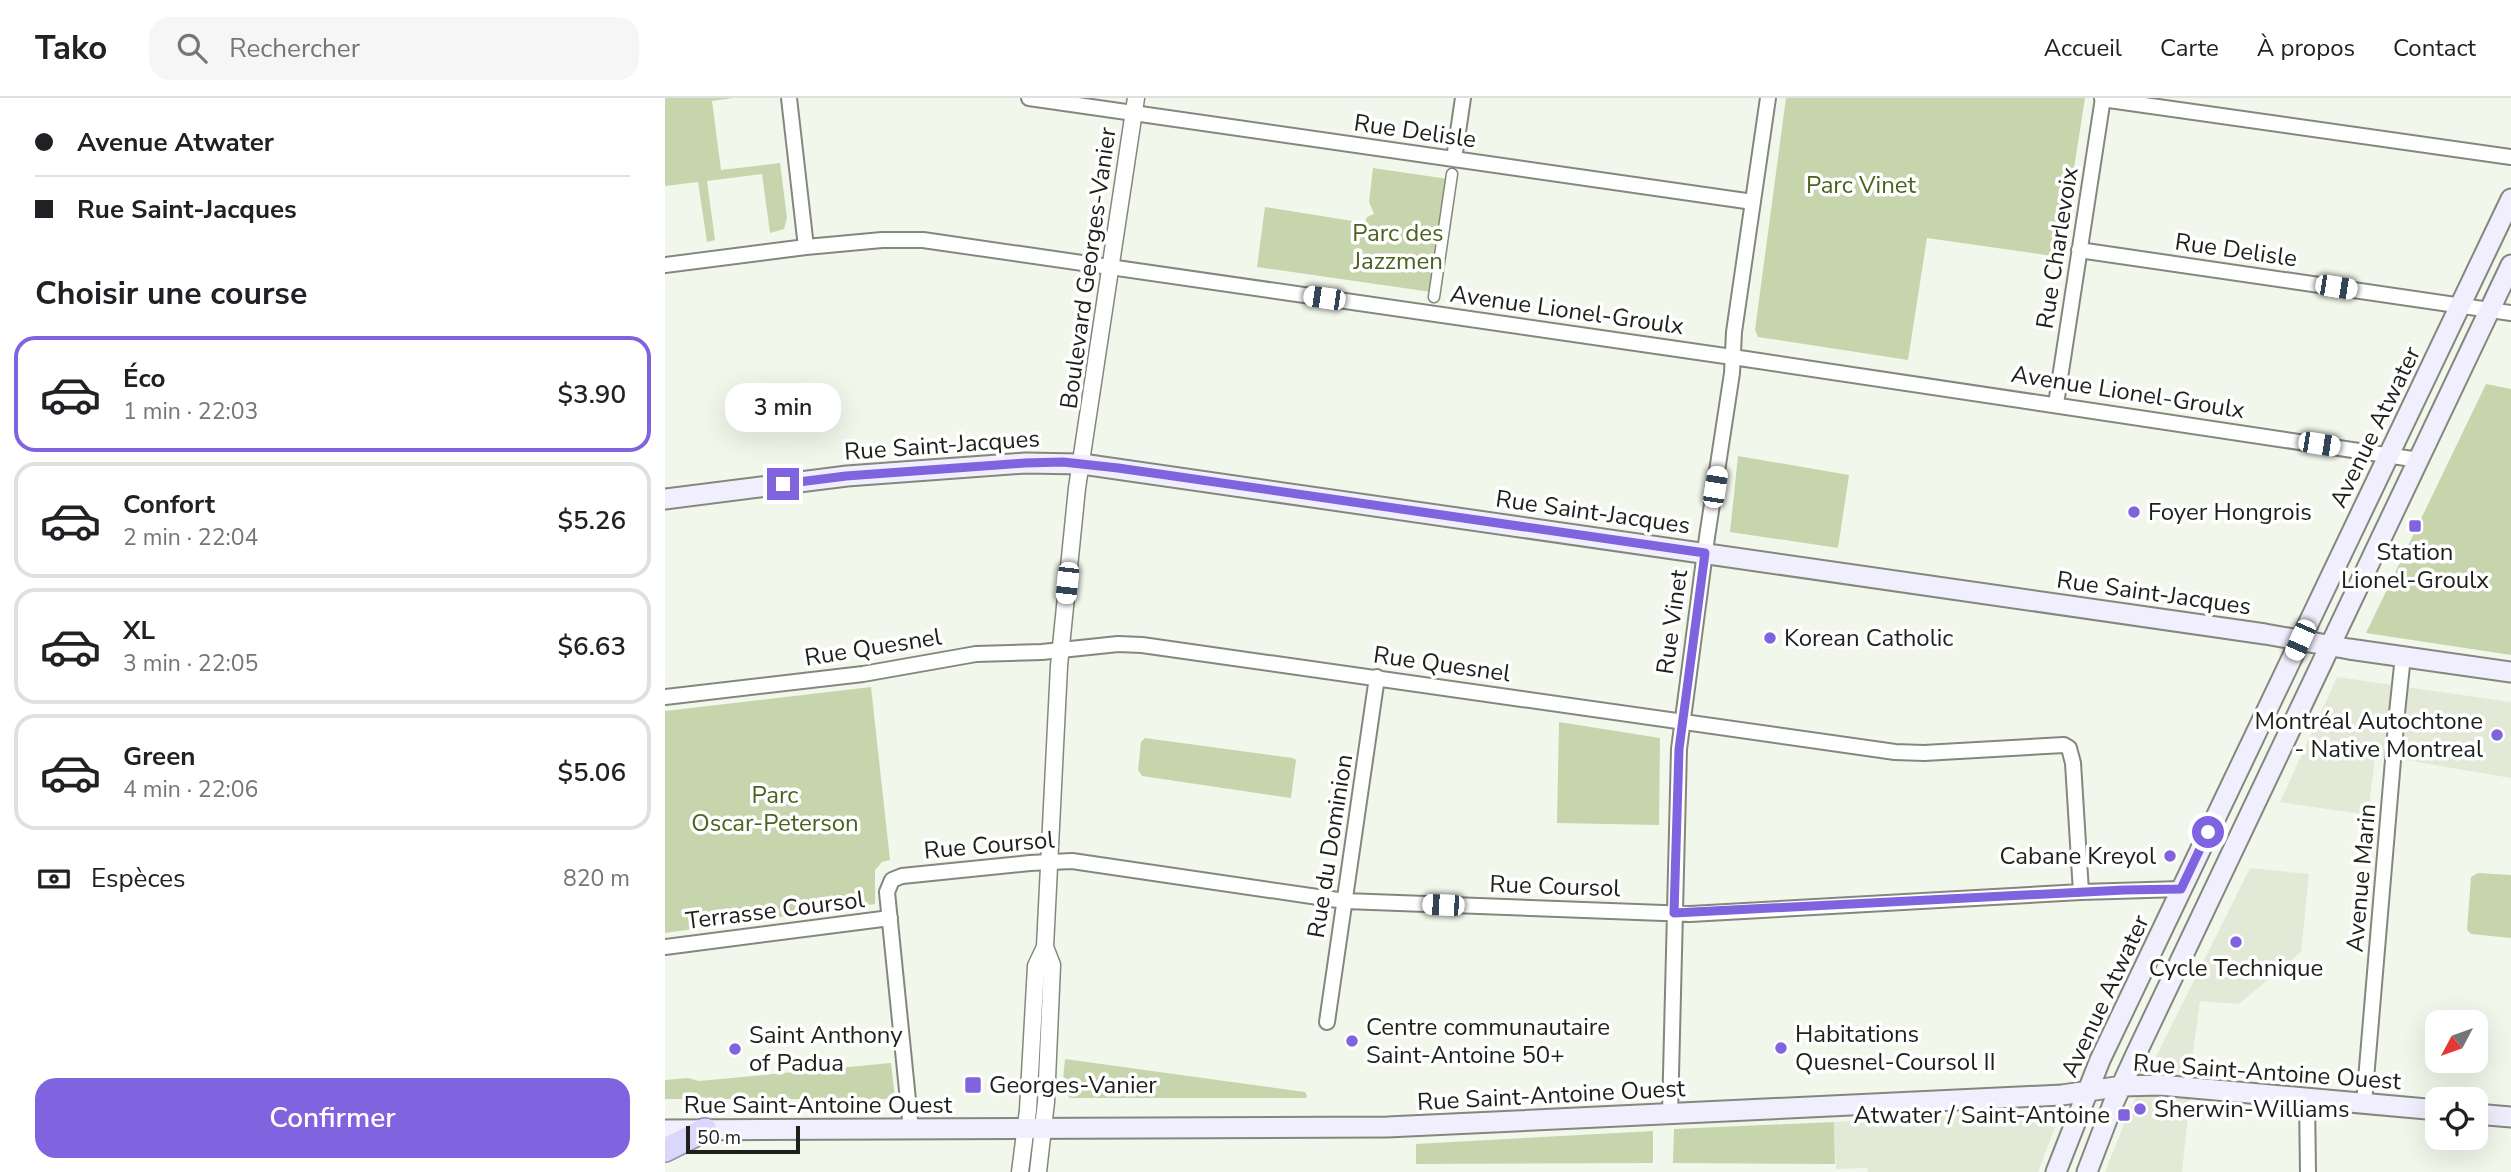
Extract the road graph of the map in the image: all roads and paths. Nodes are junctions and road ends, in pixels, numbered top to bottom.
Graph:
1 (789, 98) edge
2 (1029, 98) edge
3 (1463, 98) edge
4 (1768, 98) edge
5 (2102, 98) edge
6 (1134, 106) edge
7 (2511, 157) edge
8 (1454, 159) junction
9 (1452, 174) dead end
10 (2511, 199) edge
11 (1753, 202) junction
12 (806, 247) junction
13 (2078, 250) junction
14 (665, 265) edge
15 (2511, 265) edge
16 (1110, 267) junction
17 (1434, 297) dead end
18 (2460, 306) junction
19 (2489, 310) junction
20 (2511, 313) edge
21 (1732, 357) junction
22 (2056, 404) junction
23 (2389, 455) junction
24 (2419, 460) junction
25 (1081, 464) junction
26 (665, 499) edge
27 (1705, 553) junction
28 (2300, 640) junction
29 (2331, 646) junction
30 (1061, 650) junction
31 (2403, 656) junction
32 (2511, 672) edge
33 (1377, 677) junction
34 (665, 696) edge
35 (1682, 722) junction
36 (1049, 862) junction
37 (2181, 889) junction
38 (2081, 892) junction
39 (1345, 901) junction
40 (1674, 913) junction
41 (890, 918) junction
42 (665, 947) edge
43 (1327, 1022) dead end
44 (2122, 1086) junction
45 (2088, 1091) junction
46 (2307, 1099) junction
47 (2364, 1103) junction
48 (2425, 1109) edge
49 (1670, 1115) junction
50 (2488, 1115) edge
51 (2511, 1117) edge
52 (665, 1129) edge
53 (1035, 1129) junction
54 (705, 1130) junction
55 (911, 1130) junction
56 (665, 1150) edge
57 (1020, 1172) edge
58 (1038, 1172) edge
59 (2056, 1172) edge
60 (2087, 1172) edge
61 (2308, 1172) edge

1 - 12 street
2 - 6 street, Rue Delisle
3 - 8 street
4 - 11 street, Rue Vinet
5 - 7 street
5 - 13 street, Rue Charlevoix
6 - 8 street, Rue Delisle
6 - 16 street, Boulevard Georges-Vanier
8 - 11 street, Rue Delisle
9 - 17 street
10 - 18 main road, Avenue Atwater
11 - 21 street, Rue Vinet
12 - 14 street, Avenue Lionel-Groulx
12 - 16 street, Avenue Lionel-Groulx
13 - 18 street, Rue Delisle
13 - 22 street, Rue Charlevoix
15 - 19 main road
16 - 21 street, Avenue Lionel-Groulx
16 - 25 street, Boulevard Georges-Vanier
18 - 19 street, Rue Delisle
18 - 23 main road, Avenue Atwater
19 - 20 street, Rue Delisle
19 - 24 main road
21 - 22 street, Avenue Lionel-Groulx
21 - 27 street, Rue Vinet
22 - 23 street, Avenue Lionel-Groulx
23 - 24 street, Avenue Lionel-Groulx
23 - 28 main road, Avenue Atwater
24 - 29 main road
25 - 26 main road, Rue Saint-Jacques
25 - 27 main road, Rue Saint-Jacques
25 - 30 street, Boulevard Georges-Vanier
27 - 28 main road, Rue Saint-Jacques
27 - 35 street, Rue Vinet
28 - 29 main road, Rue Saint-Jacques
28 - 37 main road, Avenue Atwater
29 - 31 main road, Rue Saint-Jacques
29 - 44 main road
30 - 33 street, Rue Quesnel
30 - 34 street, Rue Quesnel
30 - 36 street, Boulevard Georges-Vanier
31 - 32 main road, Rue Saint-Jacques
31 - 47 street, Avenue Marin
33 - 35 street, Rue Quesnel
33 - 39 street, Rue du Dominion
35 - 38 street, Rue Quesnel
35 - 40 street, Rue Vinet
36 - 39 street, Rue Coursol
36 - 41 street, Rue Coursol
36 - 53 street, Boulevard Georges-Vanier
37 - 38 street, Rue Coursol
37 - 45 main road, Avenue Atwater
38 - 40 street, Rue Coursol
39 - 40 street, Rue Coursol
39 - 43 street, Rue du Dominion
40 - 49 street, Rue Vinet
41 - 42 street, Terrasse Coursol
41 - 55 street
44 - 45 main road, Rue Saint-Antoine Ouest
44 - 46 main road, Rue Saint-Antoine Ouest
44 - 60 main road
45 - 49 main road, Rue Saint-Antoine Ouest
45 - 59 main road, Avenue Atwater
46 - 47 main road, Rue Saint-Antoine Ouest
46 - 61 street
47 - 48 main road, Rue Saint-Antoine Ouest
49 - 53 main road, Rue Saint-Antoine Ouest
50 - 51 main road
52 - 54 main road, Rue Saint-Antoine Ouest
53 - 55 main road, Rue Saint-Antoine Ouest
53 - 57 street
53 - 58 street
54 - 55 main road, Rue Saint-Antoine Ouest
54 - 56 highway

